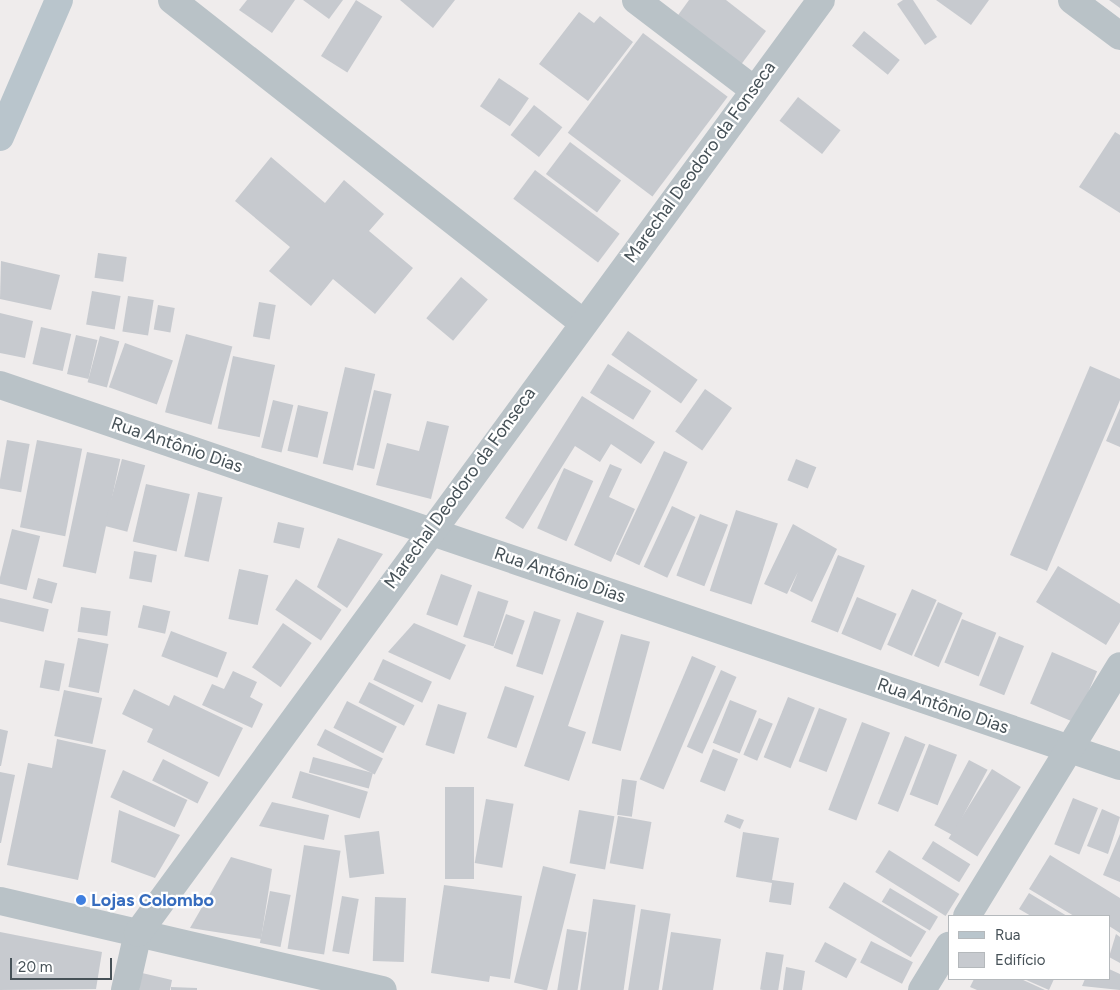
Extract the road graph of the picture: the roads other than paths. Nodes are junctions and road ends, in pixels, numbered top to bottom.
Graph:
1 (59, 0) edge
2 (172, 0) edge
3 (636, 0) edge
4 (821, 0) edge
5 (1072, 0) edge
6 (1120, 36) edge
7 (753, 89) junction
8 (0, 137) edge
9 (582, 322) junction
10 (0, 385) edge
11 (429, 530) junction
12 (1120, 666) edge
13 (1068, 749) junction
14 (1120, 766) edge
15 (0, 901) edge
16 (967, 915) edge
17 (138, 933) junction
18 (948, 948) edge
19 (125, 990) edge
20 (383, 990) edge
21 (922, 990) edge

1 - 8 street
2 - 9 street
3 - 7 street
4 - 7 street, Marechal Deodoro da Fonseca
5 - 6 street
7 - 9 street, Marechal Deodoro da Fonseca
9 - 11 street, Marechal Deodoro da Fonseca
10 - 11 street, Rua Antônio Dias
11 - 13 street, Rua Antônio Dias
11 - 17 street, Marechal Deodoro da Fonseca
12 - 13 street
13 - 14 street, Rua Antônio Dias
13 - 16 street
15 - 17 street
17 - 19 street, Marechal Deodoro da Fonseca
17 - 20 street
18 - 21 street

